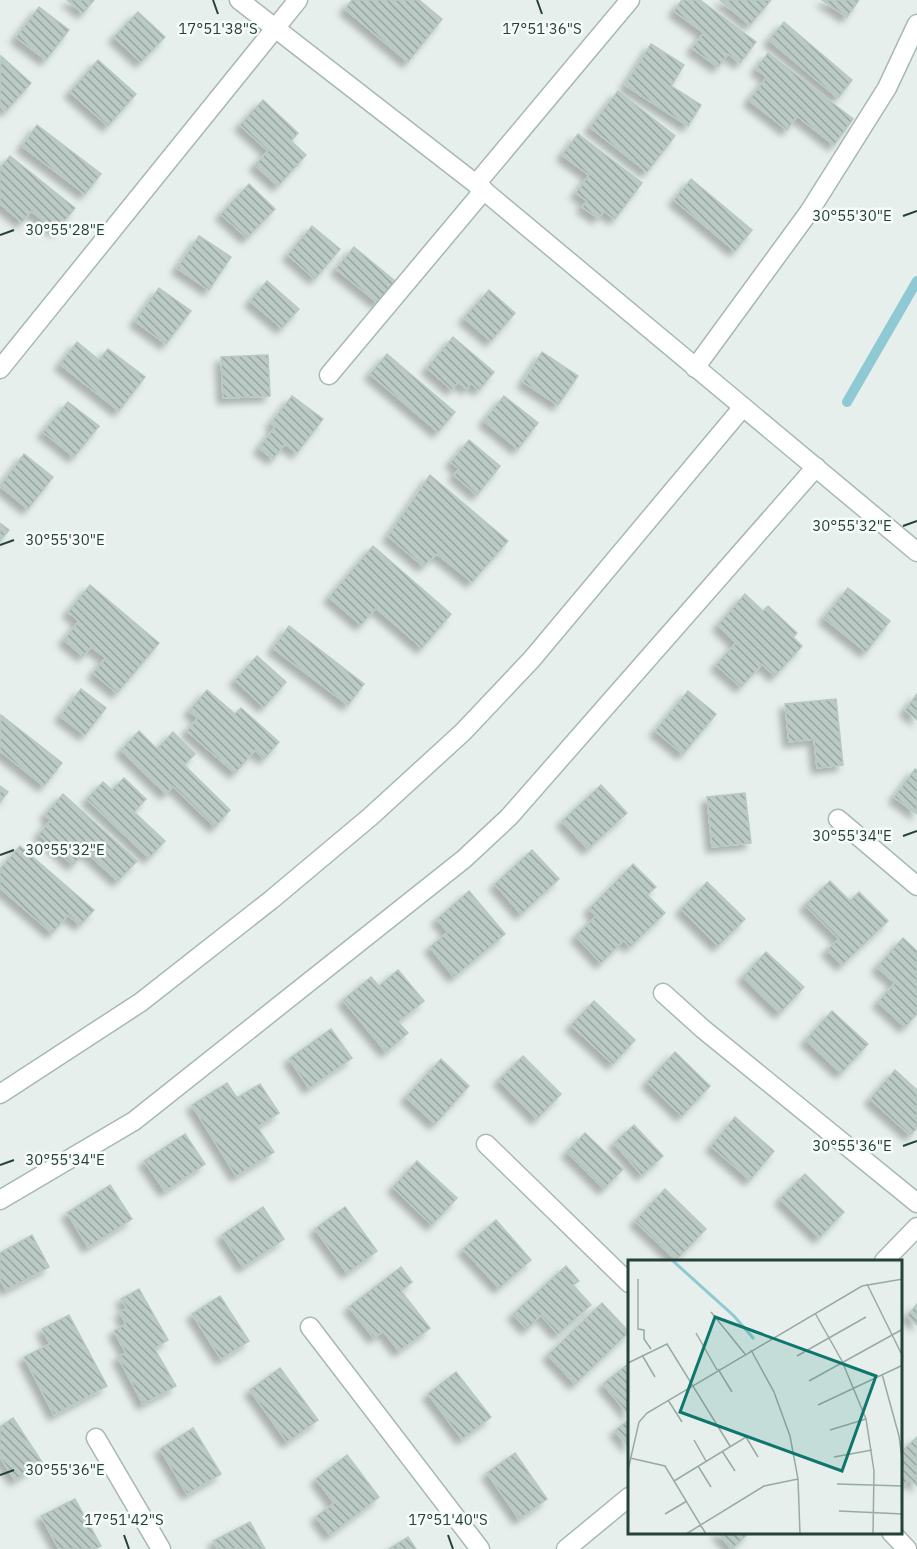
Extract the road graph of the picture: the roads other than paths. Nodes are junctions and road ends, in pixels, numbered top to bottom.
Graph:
1 (239, 0) edge
2 (298, 0) edge
3 (630, 0) edge
4 (917, 24) edge
5 (275, 28) junction
6 (480, 187) junction
7 (696, 368) junction
8 (0, 369) edge
9 (329, 375) dead end
10 (743, 407) junction
11 (816, 467) junction
12 (917, 552) edge
13 (837, 819) dead end
14 (917, 886) edge
15 (663, 993) dead end
16 (0, 1094) edge
17 (486, 1144) dead end
18 (0, 1200) edge
19 (917, 1203) edge
20 (917, 1227) edge
21 (885, 1260) edge
22 (628, 1282) edge
23 (310, 1327) dead end
24 (96, 1438) dead end
25 (628, 1498) edge
26 (892, 1534) edge
27 (160, 1549) edge
28 (480, 1549) edge
29 (566, 1549) edge
30 (907, 1549) edge

1 - 5 street
2 - 5 street
3 - 6 street
4 - 7 street
5 - 6 street
5 - 8 street
6 - 7 street
6 - 9 street
7 - 10 street
10 - 11 street
10 - 16 street
11 - 12 street
11 - 18 street
13 - 14 street
15 - 19 street
17 - 22 street
20 - 21 street
23 - 28 street
24 - 27 street
25 - 29 street
26 - 30 street

